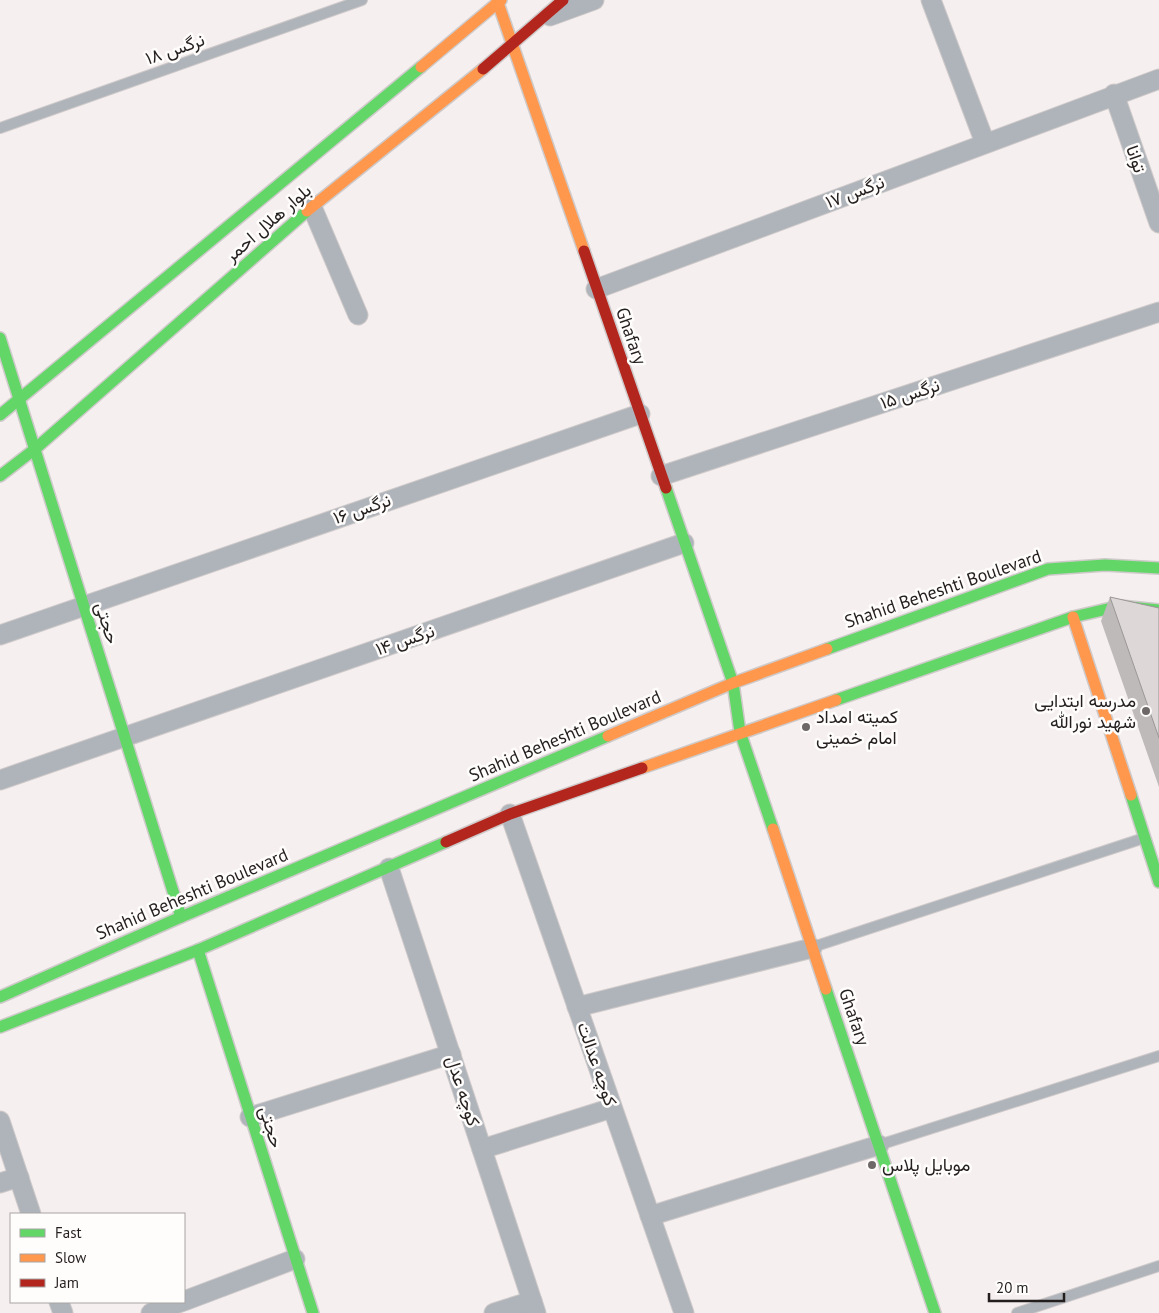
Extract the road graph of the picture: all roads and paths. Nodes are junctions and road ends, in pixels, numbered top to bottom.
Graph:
1 (362, 0) edge
2 (563, 0) edge
3 (594, 0) edge
4 (932, 0) edge
5 (499, 1) edge
6 (540, 19) junction
7 (512, 45) junction
8 (1159, 79) edge
9 (1114, 94) junction
10 (0, 128) edge
11 (985, 143) junction
12 (312, 207) junction
13 (1159, 223) edge
14 (596, 289) junction
15 (1159, 312) edge
16 (358, 315) dead end
17 (0, 338) edge
18 (19, 400) junction
19 (640, 414) junction
20 (0, 416) edge
21 (35, 449) junction
22 (0, 476) edge
23 (661, 476) junction
24 (684, 542) junction
25 (1159, 568) edge
26 (83, 605) junction
27 (1159, 610) edge
28 (1073, 616) junction
29 (0, 634) edge
30 (733, 683) junction
31 (740, 732) junction
32 (125, 738) junction
33 (0, 780) edge
34 (510, 814) junction
35 (1145, 838) junction
36 (389, 868) junction
37 (1159, 882) edge
38 (181, 917) junction
39 (812, 948) junction
40 (198, 950) junction
41 (0, 997) edge
42 (577, 1007) junction
43 (0, 1027) edge
44 (451, 1054) junction
45 (1159, 1056) edge
46 (612, 1108) junction
47 (250, 1117) junction
48 (0, 1121) edge
49 (879, 1145) junction
50 (482, 1149) junction
51 (19, 1177) junction
52 (0, 1183) edge
53 (31, 1213) edge
54 (650, 1216) junction
55 (295, 1259) junction
56 (1159, 1266) edge
57 (185, 1300) edge
58 (177, 1303) edge
59 (534, 1307) edge
60 (151, 1313) edge
61 (313, 1313) edge
62 (494, 1313) edge
63 (684, 1313) edge
64 (936, 1313) edge
65 (1017, 1313) edge

1 - 10 lane, نرگس ۱۸
2 - 6 street, بلوار هلال احمر
3 - 6 street
4 - 11 street
5 - 7 street, Ghafary
5 - 18 street, بلوار هلال احمر
6 - 7 street, بلوار هلال احمر
7 - 12 street, بلوار هلال احمر
7 - 14 street, Ghafary
8 - 9 street, نرگس ۱۷
9 - 11 street, نرگس ۱۷
9 - 13 street, توانا
11 - 14 street, نرگس ۱۷
12 - 16 street
12 - 21 street, بلوار هلال احمر
14 - 19 street, Ghafary
15 - 23 street, نرگس ۱۵
17 - 18 street, حجتی
18 - 20 street, بلوار هلال احمر
18 - 21 street, حجتی
19 - 23 street, Ghafary
19 - 26 street, نرگس ۱۶
21 - 22 street, بلوار هلال احمر
21 - 26 street, حجتی
23 - 24 street, Ghafary
24 - 30 street, Ghafary
24 - 32 street, نرگس ۱۴
25 - 30 street, Shahid Beheshti Boulevard
26 - 29 street, نرگس ۱۶
26 - 32 street, حجتی
27 - 28 street
28 - 31 street
28 - 35 street
30 - 31 street, Ghafary
30 - 38 street, Shahid Beheshti Boulevard
31 - 34 street
31 - 39 street, Ghafary
32 - 33 street, نرگس ۱۴
32 - 38 street, حجتی
34 - 36 street
34 - 42 street, کوچه عدالت
35 - 37 street
35 - 39 lane
36 - 40 street
36 - 44 street, کوچه عدل
38 - 41 street, Shahid Beheshti Boulevard
39 - 42 street
39 - 49 street, Ghafary
40 - 43 street
40 - 47 street, حجتی
42 - 46 street, کوچه عدالت
44 - 47 street
44 - 50 street, کوچه عدل
45 - 49 lane
46 - 50 street
46 - 54 street, کوچه عدالت
47 - 55 street, حجتی
48 - 51 street
49 - 54 street
49 - 64 street, Ghafary
50 - 59 street, کوچه عدل
51 - 52 street
51 - 53 street
54 - 63 street, کوچه عدالت
55 - 57 street
55 - 61 street, حجتی
56 - 65 lane
58 - 60 street
59 - 62 street

